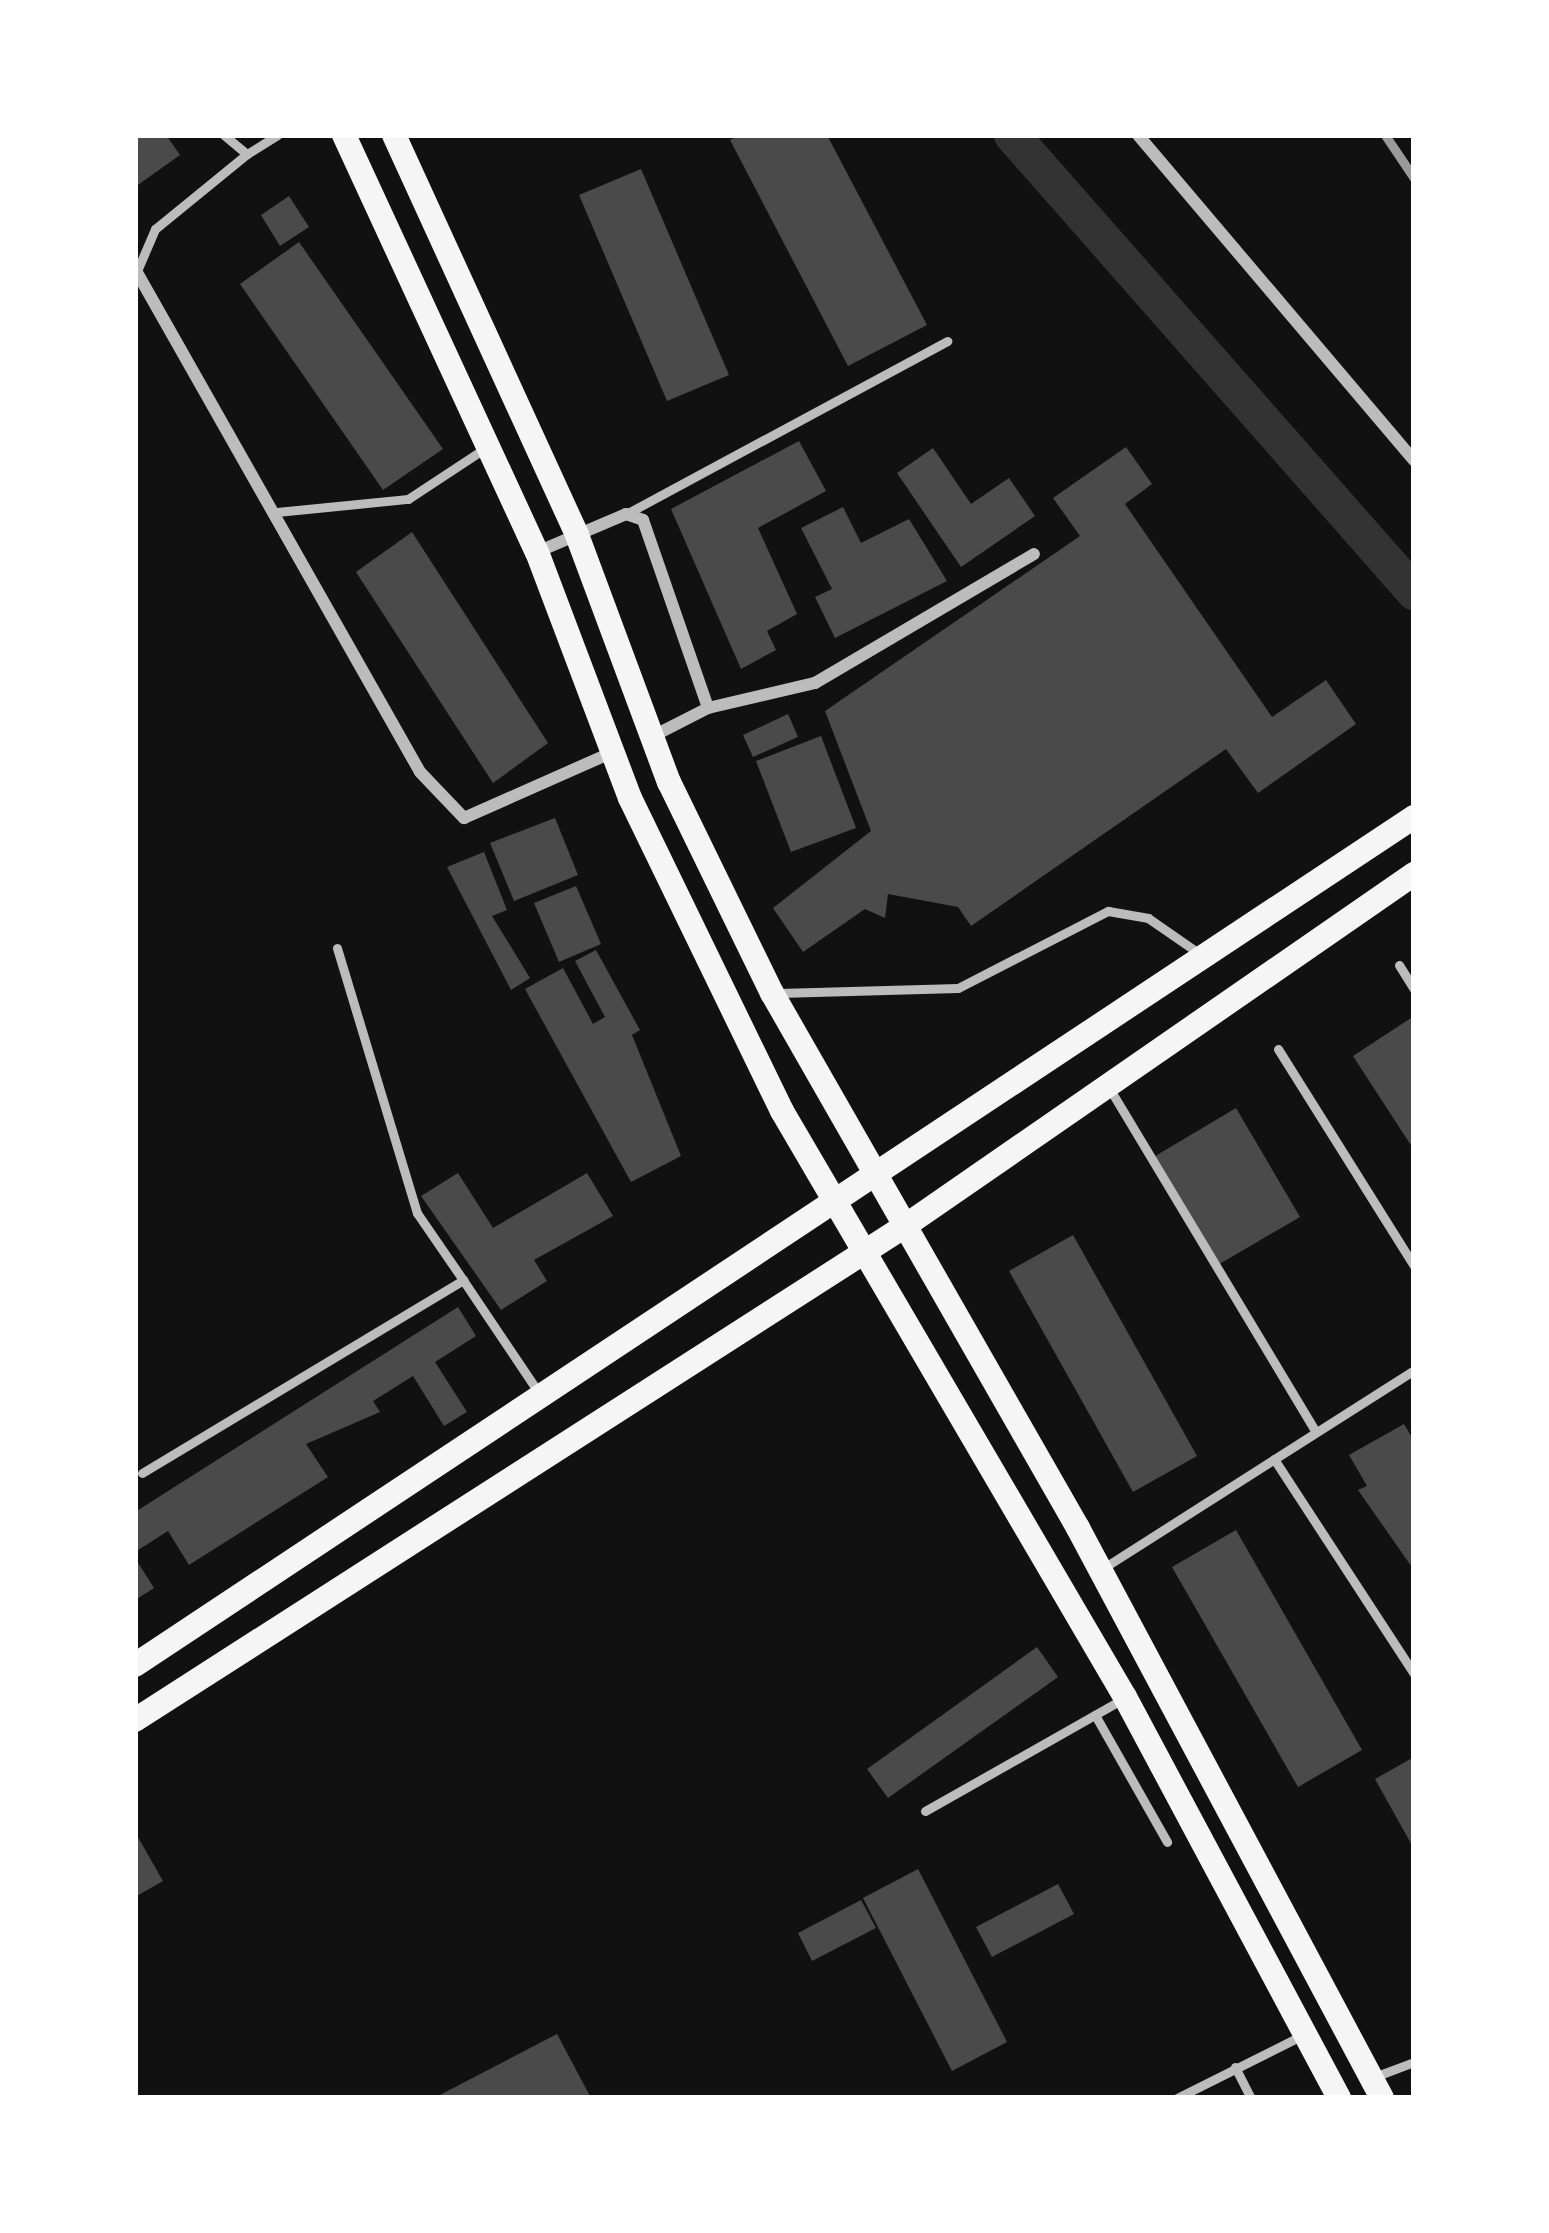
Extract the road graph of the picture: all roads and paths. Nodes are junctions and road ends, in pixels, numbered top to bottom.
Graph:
1 (224, 135) edge
2 (278, 135) edge
3 (344, 135) edge
4 (394, 135) edge
5 (1138, 135) edge
6 (247, 154) junction
7 (136, 270) edge
8 (947, 340) dead end
9 (489, 446) junction
10 (1414, 461) edge
11 (277, 512) junction
12 (626, 514) junction
13 (577, 535) junction
14 (537, 552) junction
15 (1034, 554) dead end
16 (708, 708) junction
17 (650, 738) junction
18 (610, 753) junction
19 (1414, 818) edge
20 (1414, 874) edge
21 (337, 948) dead end
22 (1209, 960) junction
23 (1399, 965) dead end
24 (1414, 989) edge
25 (772, 993) junction
26 (1278, 1049) dead end
27 (1108, 1086) junction
28 (877, 1177) junction
29 (832, 1204) junction
30 (904, 1226) junction
31 (861, 1251) junction
32 (1414, 1266) edge
33 (463, 1280) junction
34 (1414, 1370) edge
35 (542, 1397) junction
36 (1315, 1431) junction
37 (1274, 1459) junction
38 (142, 1473) dead end
39 (1100, 1570) junction
40 (135, 1665) edge
41 (1414, 1674) edge
42 (1125, 1697) junction
43 (1095, 1714) junction
44 (135, 1720) edge
45 (925, 1811) dead end
46 (1167, 1842) dead end
47 (1310, 2032) junction
48 (1414, 2062) edge
49 (1235, 2067) junction
50 (1378, 2087) edge
51 (1177, 2098) edge
52 (1251, 2098) edge
53 (1339, 2098) edge

1 - 6 lane
2 - 6 lane
3 - 9 main road
4 - 13 main road
5 - 10 street
6 - 7 lane
7 - 11 street
8 - 12 lane
9 - 11 lane
9 - 14 main road
11 - 18 street
12 - 13 street
12 - 16 street
13 - 14 street
13 - 17 main road
14 - 18 main road
15 - 16 street
16 - 17 street
17 - 25 main road
18 - 29 main road
19 - 22 main road
20 - 27 main road
21 - 33 lane
22 - 25 lane
22 - 28 main road
23 - 24 lane
25 - 28 main road
26 - 32 lane
27 - 30 main road
27 - 36 lane
28 - 29 main road
28 - 30 main road
29 - 31 main road
29 - 35 main road
30 - 31 main road
30 - 39 main road
31 - 42 main road
31 - 44 main road
33 - 35 lane
33 - 38 lane
34 - 36 lane
35 - 40 main road
36 - 37 lane
37 - 39 lane
37 - 41 lane
39 - 50 main road
42 - 43 lane
42 - 47 main road
43 - 45 lane
43 - 46 lane
47 - 49 lane
47 - 53 main road
48 - 50 lane
49 - 51 lane
49 - 52 lane

